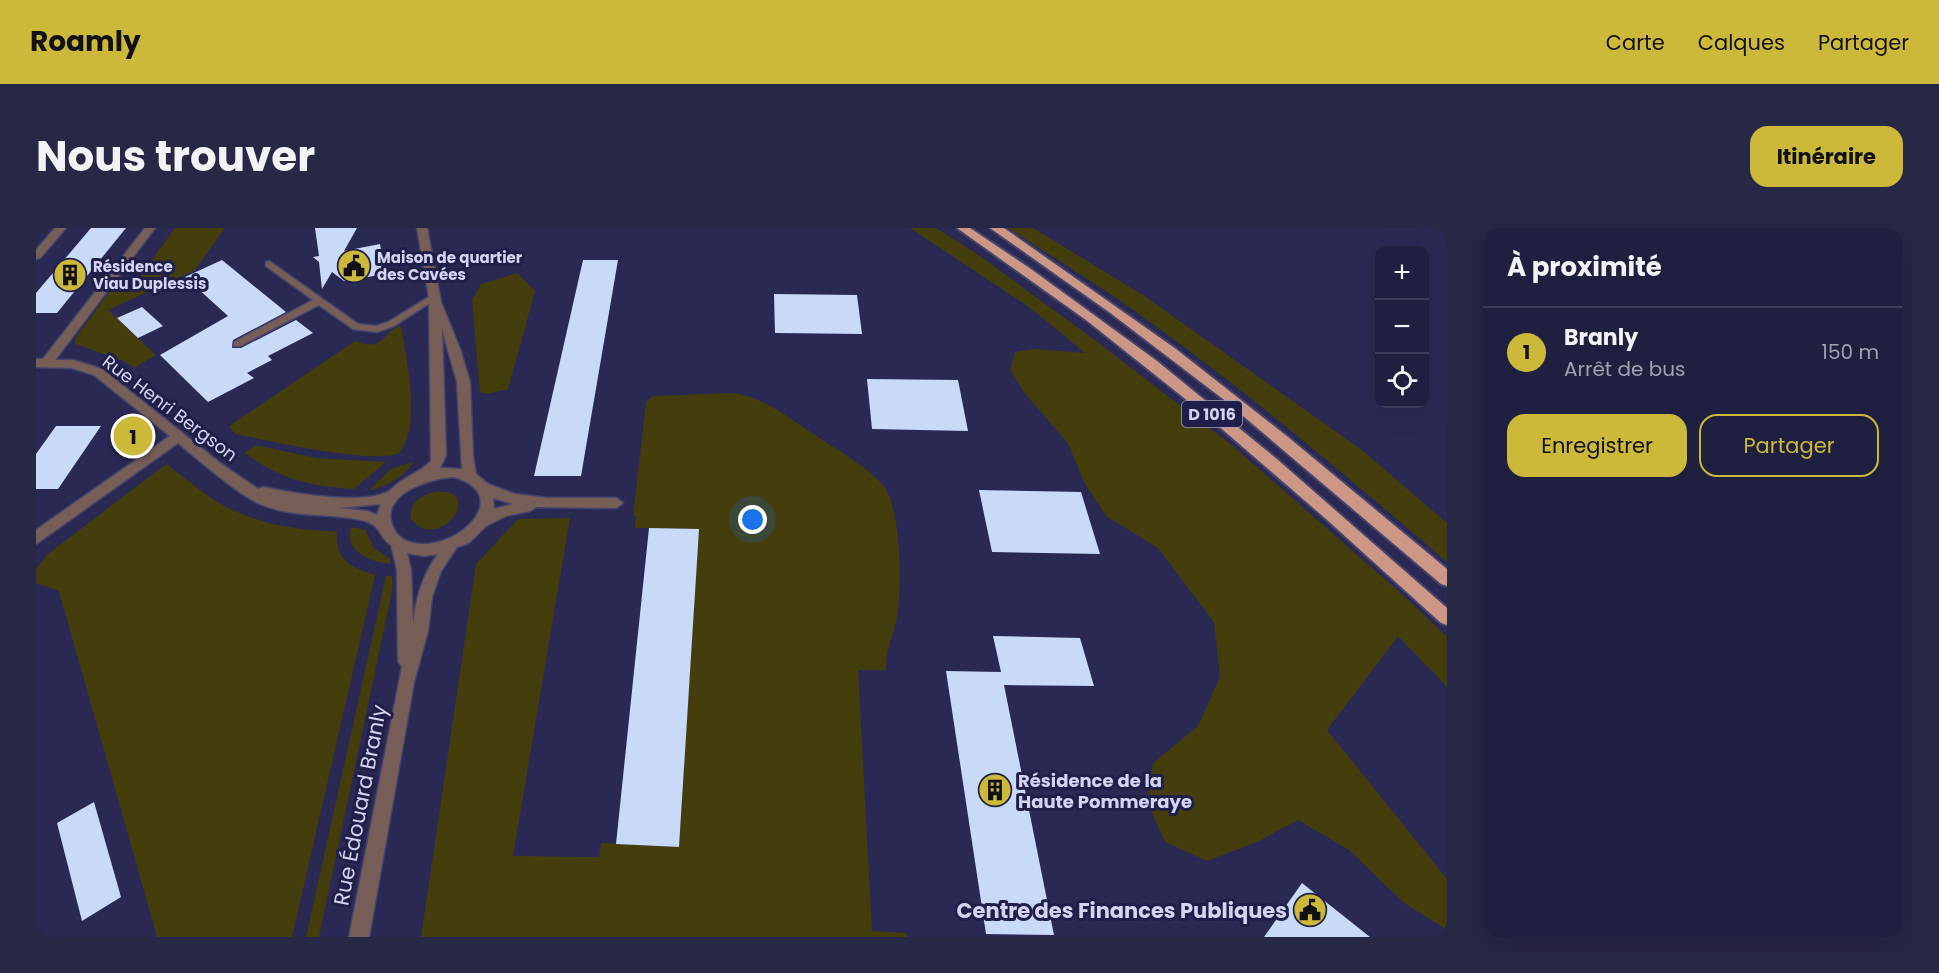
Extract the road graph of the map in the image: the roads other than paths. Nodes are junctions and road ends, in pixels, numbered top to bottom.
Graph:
1 (61, 228) edge
2 (150, 228) edge
3 (422, 228) edge
4 (963, 228) edge
5 (996, 228) edge
6 (36, 256) edge
7 (269, 264) dead end
8 (435, 297) junction
9 (319, 301) junction
10 (237, 344) dead end
11 (41, 363) edge
12 (178, 437) junction
13 (426, 475) junction
14 (470, 476) junction
15 (243, 486) junction
16 (484, 488) junction
17 (394, 495) junction
18 (554, 502) junction
19 (616, 503) dead end
20 (481, 522) junction
21 (384, 524) junction
22 (36, 538) edge
23 (397, 542) junction
24 (452, 544) junction
25 (1447, 579) edge
26 (1447, 618) edge
27 (406, 682) junction
28 (358, 937) edge

1 - 6 street
2 - 11 street
3 - 8 street
4 - 26 highway, D 1016
5 - 25 highway, D 1016
7 - 9 lane
8 - 9 lane
8 - 13 street
8 - 14 street
9 - 10 lane
11 - 12 street, Rue Henri Bergson
12 - 15 street, Rue Henri Bergson
12 - 22 street
13 - 14 street
13 - 17 street
14 - 16 street
15 - 17 street, Rue Henri Bergson
15 - 21 street, Rue Henri Bergson
16 - 18 street
16 - 20 street
17 - 21 street
18 - 19 street
18 - 20 street
20 - 24 street
21 - 23 street
23 - 24 street
23 - 27 street, Rue Édouard Branly
24 - 27 street, Rue Édouard Branly
27 - 28 street, Rue Édouard Branly

